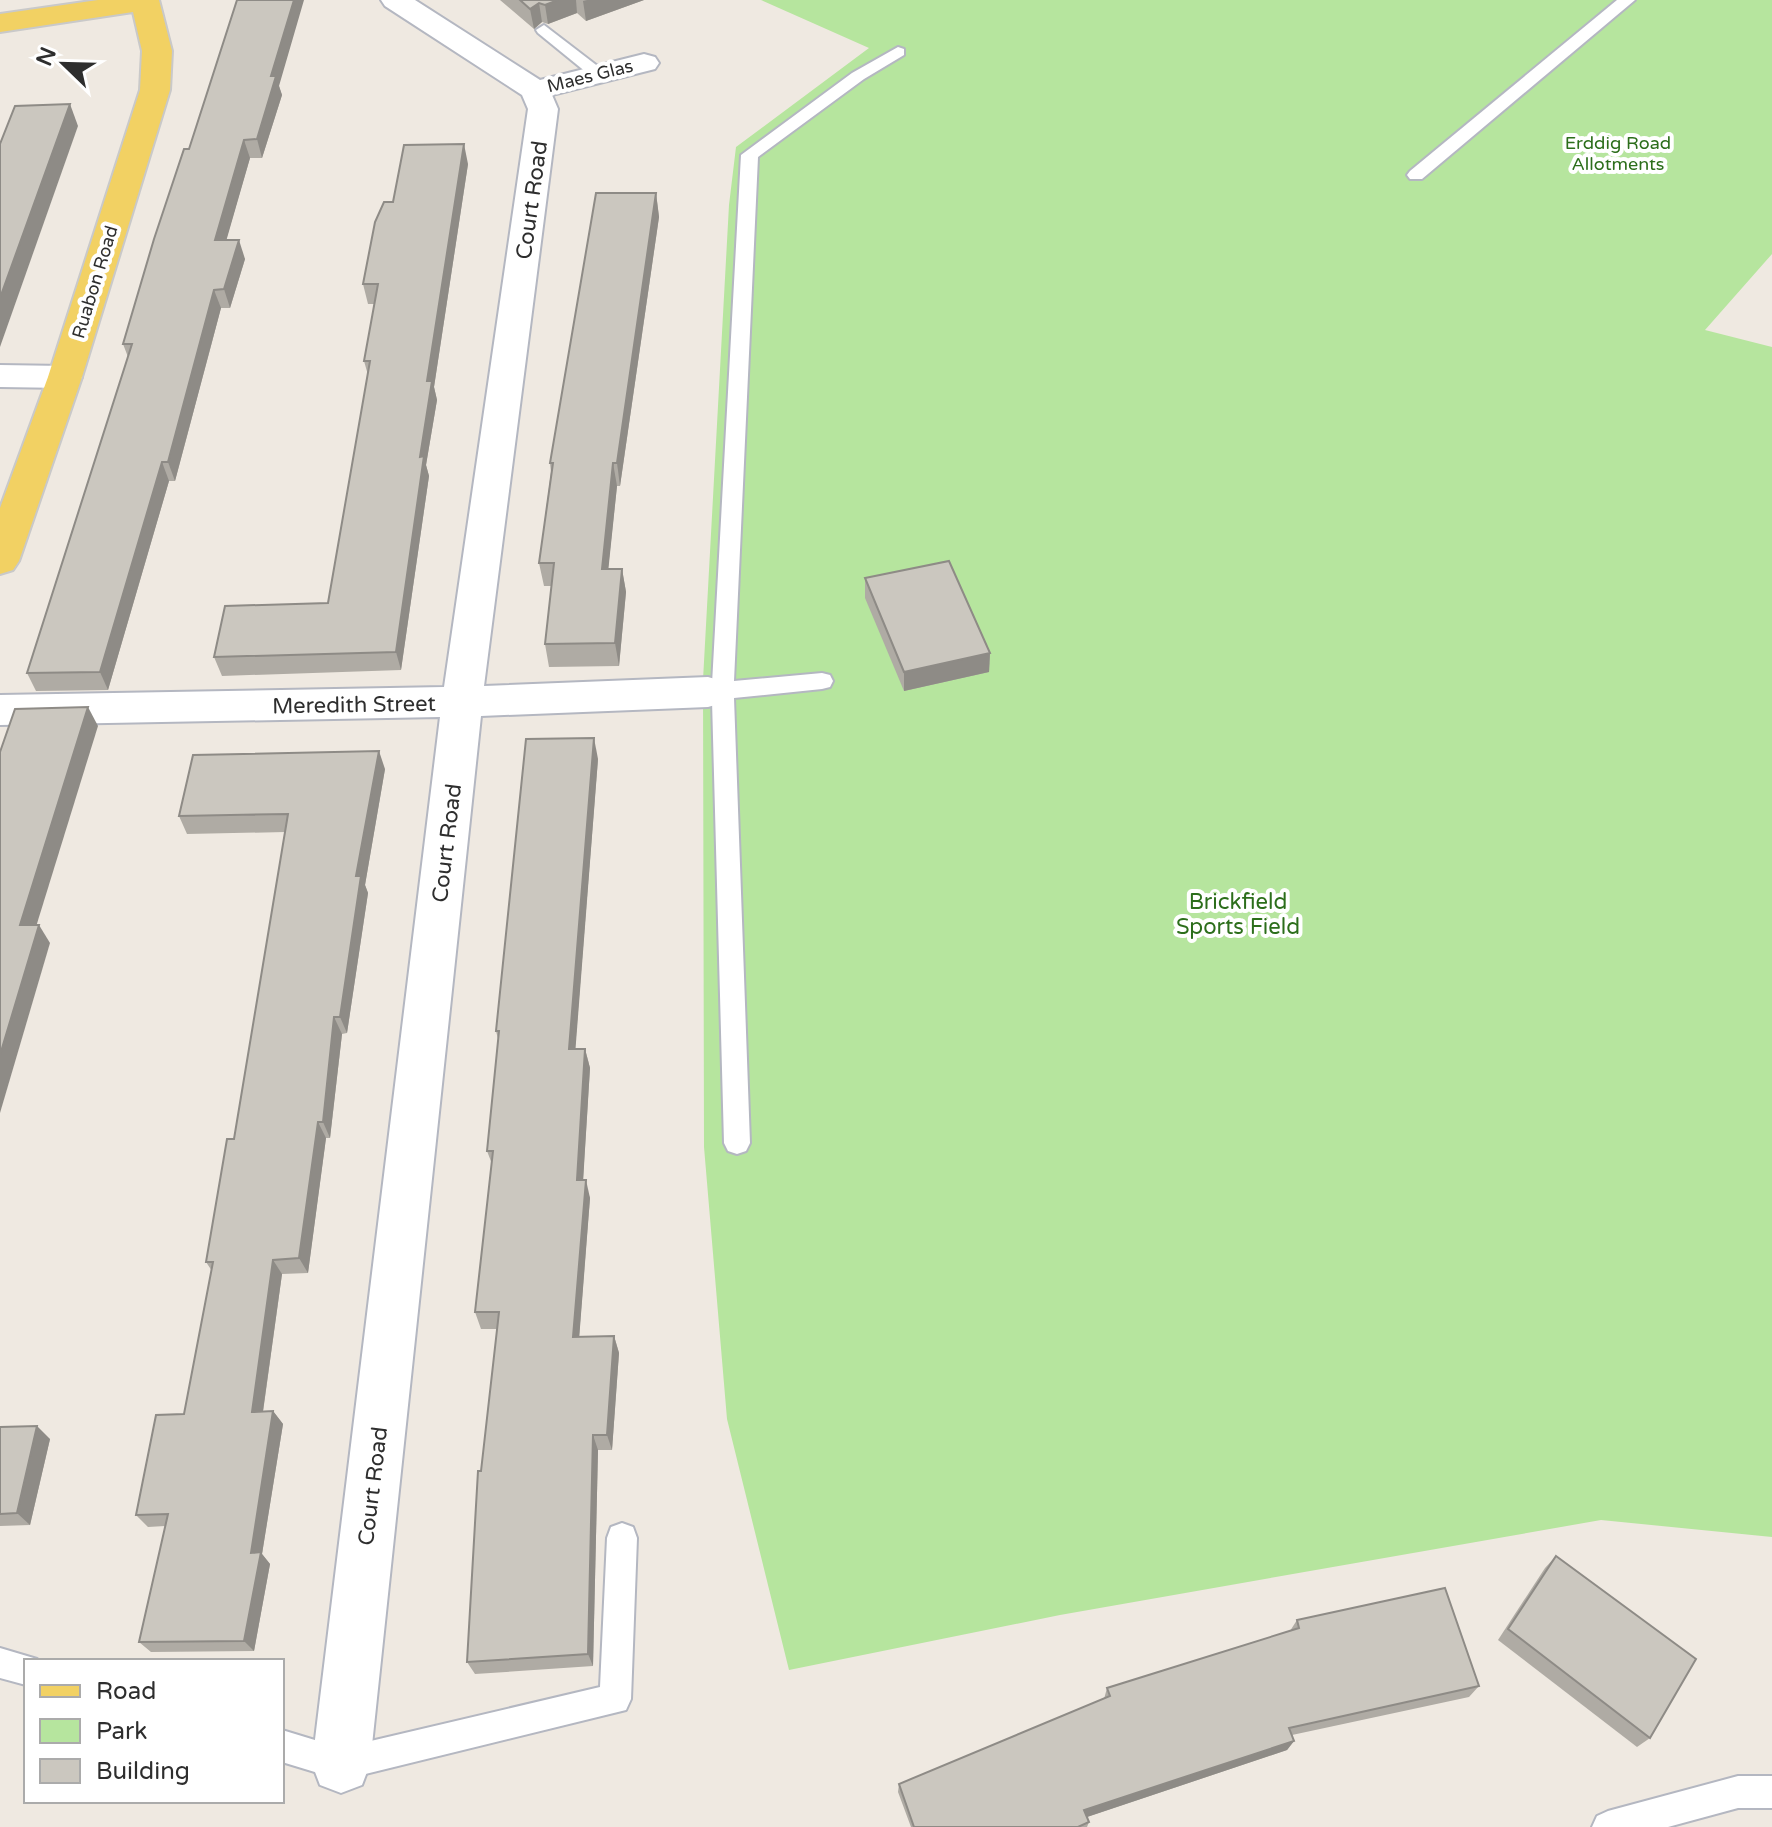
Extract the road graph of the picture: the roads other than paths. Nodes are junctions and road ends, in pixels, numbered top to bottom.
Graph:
1 (395, 0) edge
2 (1627, 0) edge
3 (145, 1) edge
4 (0, 23) edge
5 (544, 30) edge
6 (898, 52) dead end
7 (644, 63) dead end
8 (598, 74) junction
9 (535, 90) junction
10 (1416, 175) dead end
11 (0, 376) edge
12 (65, 377) junction
13 (0, 561) edge
14 (822, 681) dead end
15 (715, 691) junction
16 (462, 702) junction
17 (0, 710) edge
18 (737, 1143) dead end
19 (622, 1538) dead end
20 (0, 1663) edge
21 (24, 1669) edge
22 (284, 1747) edge
23 (341, 1764) junction
24 (1772, 1792) edge
25 (1608, 1827) edge

1 - 9 street
2 - 10 lane
3 - 4 main road
3 - 12 main road, Ruabon Road
5 - 8 lane
6 - 15 lane
7 - 8 street, Maes Glas
8 - 9 street, Maes Glas
9 - 16 street, Court Road
11 - 12 street
12 - 13 main road, Ruabon Road
14 - 15 lane
15 - 16 street, Meredith Street
15 - 18 lane
16 - 17 street, Meredith Street
16 - 23 street, Court Road
19 - 23 lane
20 - 21 lane
22 - 23 lane
24 - 25 lane

